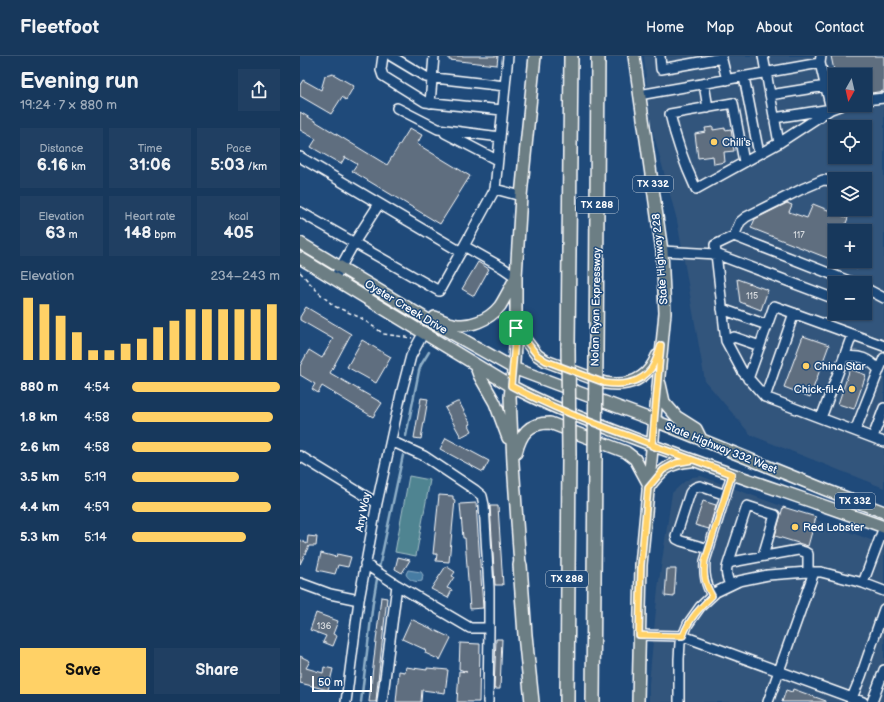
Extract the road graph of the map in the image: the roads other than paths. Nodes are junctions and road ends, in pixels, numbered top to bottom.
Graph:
1 (383, 56) edge
2 (391, 56) edge
3 (434, 56) edge
4 (508, 56) edge
5 (535, 56) edge
6 (571, 56) edge
7 (598, 56) edge
8 (634, 56) edge
9 (660, 56) edge
10 (763, 56) edge
11 (721, 57) edge
12 (821, 60) edge
13 (766, 73) junction
14 (744, 77) junction
15 (432, 78) junction
16 (727, 80) junction
17 (704, 84) junction
18 (505, 86) junction
19 (826, 86) junction
20 (639, 95) junction
21 (770, 95) junction
22 (828, 95) edge
23 (884, 98) edge
24 (872, 99) edge
25 (430, 103) junction
26 (397, 108) dead end
27 (708, 108) junction
28 (828, 109) edge
29 (502, 110) junction
30 (828, 111) edge
31 (774, 118) junction
32 (438, 129) junction
33 (500, 137) junction
34 (779, 143) junction
35 (759, 154) junction
36 (300, 157) edge
37 (497, 160) junction
38 (744, 162) junction
39 (828, 180) edge
40 (494, 189) junction
41 (521, 196) junction
42 (379, 204) junction
43 (300, 212) edge
44 (734, 236) junction
45 (300, 243) edge
46 (354, 243) junction
47 (463, 249) junction
48 (662, 251) junction
49 (716, 254) junction
50 (300, 258) edge
51 (340, 268) junction
52 (836, 276) edge
53 (516, 277) junction
54 (334, 279) junction
55 (872, 292) edge
56 (828, 297) edge
57 (884, 298) edge
58 (722, 309) junction
59 (794, 313) junction
60 (417, 314) junction
61 (768, 325) junction
62 (516, 328) junction
63 (852, 334) junction
64 (421, 337) junction
65 (726, 341) junction
66 (661, 345) junction
67 (760, 346) junction
68 (884, 346) edge
69 (844, 357) junction
70 (884, 358) edge
71 (475, 364) junction
72 (513, 368) junction
73 (879, 370) junction
74 (658, 377) junction
75 (748, 379) junction
76 (511, 386) junction
77 (765, 397) junction
78 (884, 408) edge
79 (821, 418) junction
80 (654, 420) junction
81 (855, 431) junction
82 (873, 437) junction
83 (701, 439) junction
84 (391, 441) junction
85 (884, 442) edge
86 (652, 446) junction
87 (512, 448) junction
88 (300, 456) edge
89 (693, 460) junction
90 (513, 464) junction
91 (732, 474) junction
92 (648, 486) junction
93 (726, 495) junction
94 (378, 502) junction
95 (884, 512) edge
96 (884, 527) edge
97 (709, 549) junction
98 (763, 556) junction
99 (365, 564) junction
100 (728, 564) junction
101 (520, 565) joint
102 (811, 572) junction
103 (300, 583) edge
104 (863, 583) junction
105 (396, 585) junction
106 (730, 585) junction
107 (884, 591) edge
108 (712, 596) junction
109 (359, 600) junction
110 (884, 609) edge
111 (489, 628) junction
112 (639, 635) junction
113 (683, 636) junction
114 (884, 670) edge
115 (780, 671) junction
116 (852, 698) junction
117 (346, 702) edge
118 (382, 702) edge
119 (488, 702) edge
120 (532, 702) edge
121 (567, 702) edge
122 (593, 702) edge
123 (638, 702) edge
124 (679, 702) edge
125 (768, 702) edge
126 (863, 702) edge
127 (872, 702) edge

1 - 25 street
2 - 15 street
3 - 15 street
4 - 18 street
5 - 41 main road
6 - 121 highway, TX 288, bridge
7 - 122 highway, Nolan Ryan Expressway / TX 288, bridge
8 - 20 main road, State Highway 228 / TX 332
9 - 11 street
10 - 13 street
11 - 16 street
12 - 13 street
12 - 19 street
13 - 14 street
13 - 21 street
14 - 16 street
14 - 35 street
15 - 18 street
15 - 25 street
16 - 17 street
17 - 20 street
17 - 27 street
18 - 29 street
19 - 21 street
19 - 22 street
20 - 48 main road, State Highway 228 / TX 332
21 - 31 street
23 - 24 street
25 - 29 street
26 - 32 street
27 - 38 street
27 - 38 street
28 - 31 street
29 - 33 street
30 - 34 street
31 - 34 street
32 - 33 street
32 - 37 street
33 - 37 street
34 - 35 street
35 - 38 street
36 - 42 street
37 - 40 street
39 - 44 street
40 - 41 street
40 - 47 street
41 - 53 main road
42 - 46 street
42 - 47 street
43 - 46 street
44 - 49 street
44 - 52 street
45 - 51 main road, Oyster Creek Drive
46 - 47 street
46 - 51 street
47 - 53 street
48 - 49 street
48 - 66 main road, State Highway 228 / TX 332
49 - 56 street
49 - 58 street
50 - 54 main road, Oyster Creek Drive
51 - 54 street
51 - 60 main road, Oyster Creek Drive
53 - 60 main road
53 - 62 main road
54 - 64 main road, Oyster Creek Drive
55 - 57 street
58 - 61 street
58 - 65 street
59 - 61 street
59 - 63 street
59 - 77 street
60 - 72 main road, Oyster Creek Drive
61 - 67 street
62 - 66 main road
62 - 72 main road
63 - 68 street
63 - 69 street
64 - 71 main road, Oyster Creek Drive
64 - 84 street, Any Way
65 - 67 street
65 - 75 street
66 - 74 main road, State Highway 228 / TX 332
67 - 75 street
69 - 73 street
69 - 79 street
70 - 73 street
71 - 76 main road, Oyster Creek Drive
71 - 87 main road
72 - 76 main road
72 - 80 main road, State Highway 332 West / TX 332
73 - 81 street
74 - 80 main road, State Highway 228
74 - 83 main road, TX 332
75 - 77 street
76 - 86 main road, State Highway 332 West / TX 332
76 - 87 main road
77 - 79 street
78 - 82 street
79 - 81 street
80 - 83 main road, State Highway 332 West / TX 332
80 - 86 main road, State Highway 228
81 - 82 street
82 - 85 street
83 - 95 main road, State Highway 332 West / TX 332
84 - 94 street, Any Way
84 - 111 street
86 - 89 main road, State Highway 332 West / TX 332
86 - 92 main road, State Highway 228
87 - 90 main road
88 - 94 street
89 - 91 main road, State Highway 332 West / TX 332
89 - 92 main road
90 - 92 main road
90 - 101 main road
91 - 93 street
91 - 96 main road, State Highway 332 West / TX 332
92 - 112 main road, State Highway 228
93 - 97 street
93 - 97 street
94 - 99 street, Any Way
96 - 104 street
97 - 108 street
98 - 100 street
98 - 100 street
98 - 102 street
99 - 105 street
99 - 109 street, Any Way
100 - 106 street
101 - 120 highway
102 - 104 street
102 - 106 street
102 - 115 street
103 - 109 street
104 - 107 street
105 - 111 street
105 - 118 street
106 - 108 street
108 - 113 street
109 - 117 street, Any Way
110 - 116 street
111 - 119 street
112 - 113 street
112 - 123 main road, State Highway 228
113 - 115 street
113 - 124 street
114 - 127 street
115 - 116 street
115 - 125 street
116 - 126 street

